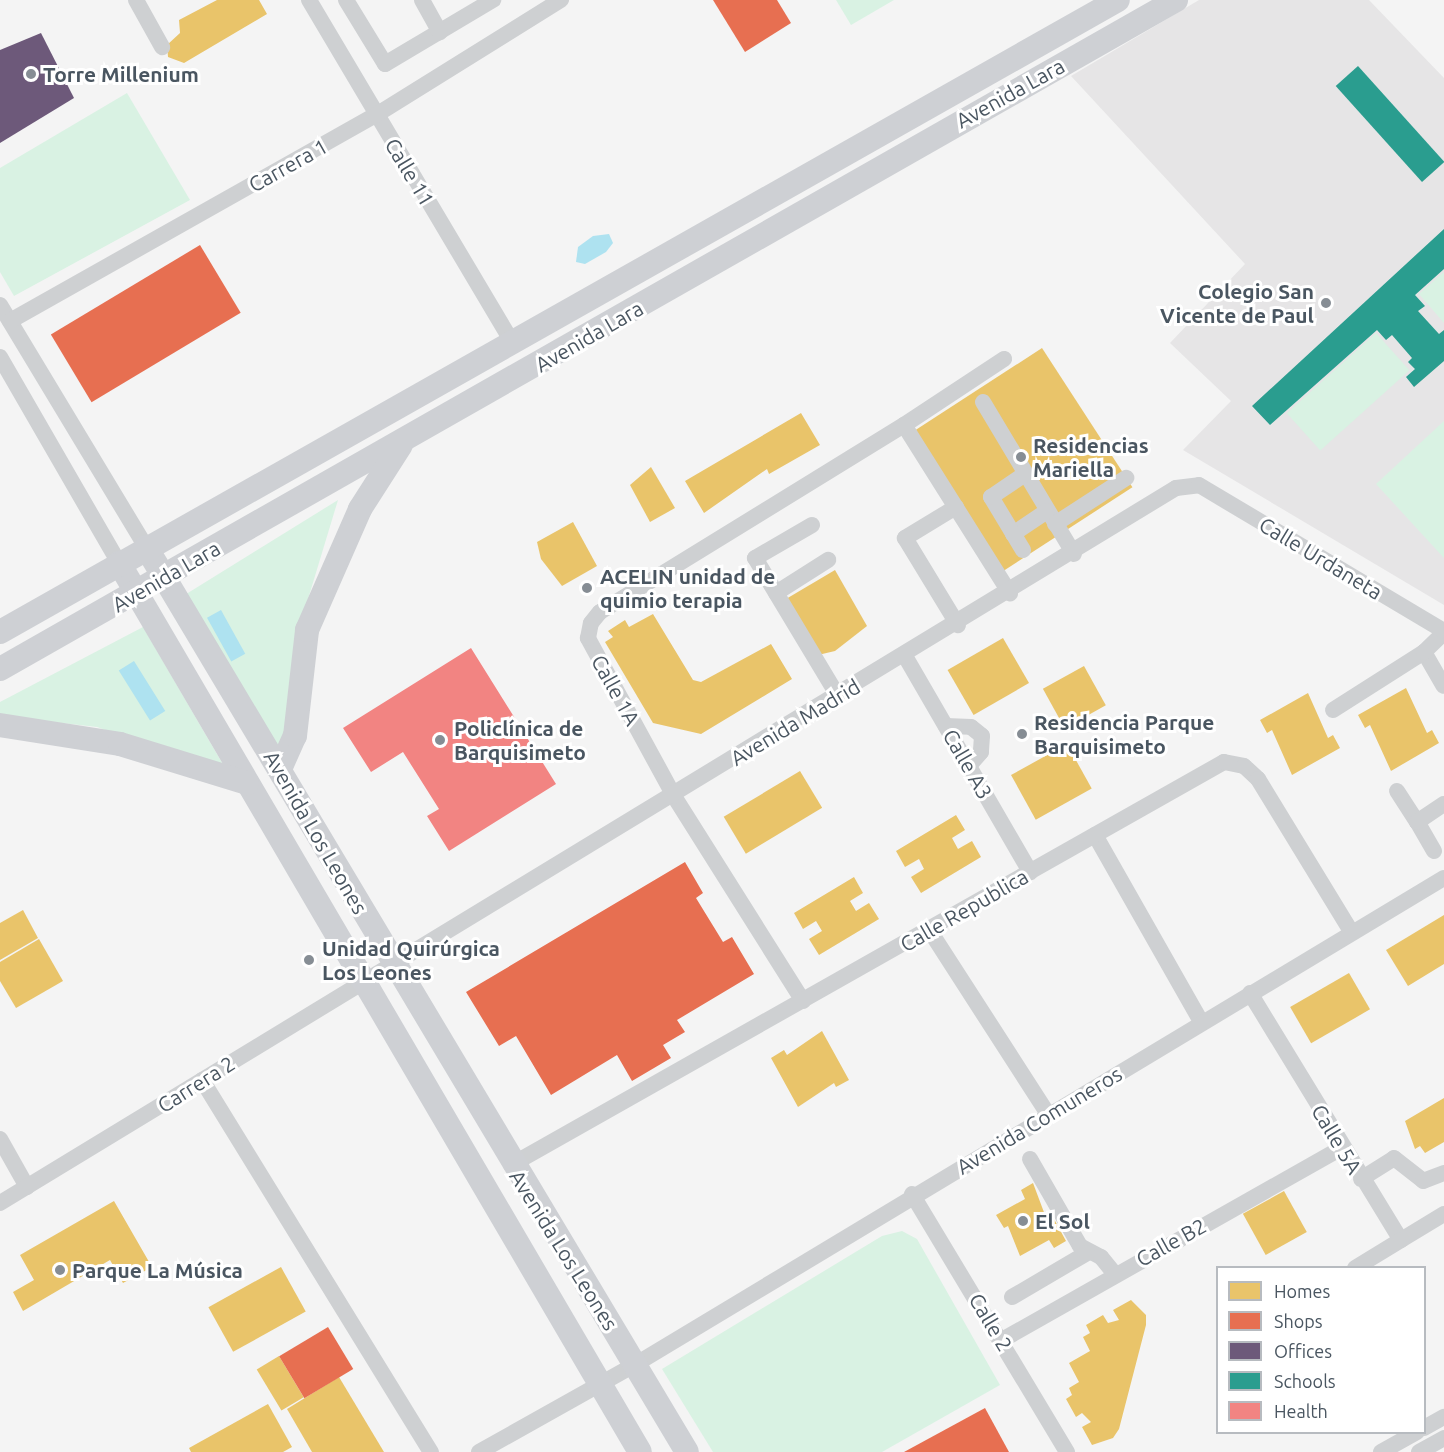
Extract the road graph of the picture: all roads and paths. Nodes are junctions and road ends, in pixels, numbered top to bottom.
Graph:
1 (136, 0) edge
2 (309, 0) edge
3 (346, 0) edge
4 (422, 0) edge
5 (493, 0) edge
6 (561, 0) edge
7 (1118, 0) edge
8 (1176, 0) edge
9 (540, 5) edge
10 (440, 32) junction
11 (162, 47) dead end
12 (376, 115) junction
13 (0, 305) edge
14 (10, 321) junction
15 (513, 344) junction
16 (0, 357) edge
17 (1004, 359) dead end
18 (983, 402) dead end
19 (904, 425) junction
20 (402, 443) junction
21 (1025, 474) junction
22 (1126, 478) dead end
23 (1199, 485) joint
24 (956, 507) junction
25 (1051, 518) junction
26 (812, 525) dead end
27 (1013, 534) junction
28 (146, 547) junction
29 (1023, 550) dead end
30 (1074, 554) junction
31 (828, 560) dead end
32 (119, 563) junction
33 (164, 578) junction
34 (137, 593) junction
35 (776, 593) junction
36 (1010, 593) junction
37 (958, 624) junction
38 (0, 632) edge
39 (1444, 632) edge
40 (1424, 652) junction
41 (905, 656) junction
42 (0, 669) edge
43 (1444, 686) edge
44 (838, 696) junction
45 (1333, 710) dead end
46 (0, 725) edge
47 (946, 726) junction
48 (969, 766) junction
49 (280, 769) junction
50 (247, 783) junction
51 (1397, 791) dead end
52 (674, 796) junction
53 (1444, 804) edge
54 (1417, 822) junction
55 (1095, 836) junction
56 (1434, 851) dead end
57 (1030, 872) junction
58 (1444, 878) edge
59 (930, 931) junction
60 (1352, 933) junction
61 (392, 965) junction
62 (362, 981) junction
63 (1250, 993) junction
64 (803, 1001) junction
65 (1202, 1023) junction
66 (202, 1080) junction
67 (1048, 1114) junction
68 (0, 1139) edge
69 (1341, 1148) junction
70 (1030, 1160) dead end
71 (511, 1165) junction
72 (1444, 1173) edge
73 (1361, 1179) junction
74 (27, 1187) junction
75 (912, 1194) junction
76 (0, 1203) edge
77 (1444, 1214) edge
78 (1401, 1239) junction
79 (1087, 1253) junction
80 (1358, 1266) edge
81 (1115, 1274) junction
82 (1012, 1296) dead end
83 (1002, 1340) junction
84 (636, 1364) junction
85 (599, 1382) junction
86 (1444, 1417) edge
87 (1426, 1427) edge
88 (1412, 1434) edge
89 (1444, 1438) edge
90 (431, 1452) edge
91 (479, 1452) edge
92 (640, 1452) edge
93 (687, 1452) edge
94 (1067, 1452) edge
95 (1381, 1452) edge
96 (1419, 1452) edge

1 - 11 street
2 - 12 street, Calle 11
3 - 10 street
4 - 10 street
5 - 10 street
6 - 9 street, Carrera 1
7 - 15 street, Avenida Lara
8 - 20 street, Avenida Lara
9 - 12 street, Carrera 1
12 - 14 street, Carrera 1
12 - 15 street, Calle 11
13 - 14 street, Avenida Los Leones
14 - 28 street, Avenida Los Leones
15 - 28 street, Avenida Lara
16 - 32 street, Avenida Los Leones
17 - 19 street, Calle 1A
18 - 21 street
19 - 24 street
19 - 52 street, Calle 1A
20 - 33 street, Avenida Lara
20 - 49 street
21 - 25 street
21 - 27 street
22 - 25 street
23 - 30 street, Avenida Madrid
23 - 39 street, Calle Urdaneta
24 - 36 street
24 - 37 street
25 - 27 street
25 - 30 street
26 - 35 street
27 - 29 street
28 - 32 street, Avenida Lara
28 - 33 street, Avenida Los Leones
30 - 36 street, Avenida Madrid
31 - 35 street
32 - 34 street, Avenida Los Leones
32 - 38 street, Avenida Lara
33 - 34 street, Avenida Lara
33 - 49 street, Avenida Los Leones
34 - 42 street, Avenida Lara
34 - 50 street, Avenida Los Leones
35 - 44 street
36 - 37 street, Avenida Madrid
37 - 41 street, Avenida Madrid
39 - 40 street
40 - 43 street
40 - 45 street
41 - 44 street, Avenida Madrid
41 - 47 street, Calle A3
44 - 52 street, Avenida Madrid
46 - 50 street
47 - 48 street, Calle A3
47 - 48 street
48 - 57 street, Calle A3
49 - 61 street, Avenida Los Leones
50 - 62 street, Avenida Los Leones
51 - 54 street
52 - 61 street, Avenida Madrid
52 - 64 street, Calle 1A
53 - 54 street
54 - 56 street
55 - 57 street, Calle Republica
55 - 60 street, Calle Republica
55 - 65 street
57 - 59 street, Calle Republica
58 - 60 street, Avenida Comuneros
59 - 64 street, Calle Republica
59 - 67 street
60 - 63 street, Avenida Comuneros
61 - 62 street, Carrera 2
61 - 71 street, Avenida Los Leones
62 - 66 street, Carrera 2
62 - 85 street, Avenida Los Leones
63 - 65 street, Avenida Comuneros
63 - 69 street, Calle 5A
64 - 71 street, Calle Republica
65 - 67 street, Avenida Comuneros
66 - 74 street, Carrera 2
66 - 90 street
67 - 75 street, Avenida Comuneros
68 - 74 street
69 - 73 street, Calle 5A
69 - 81 street, Calle B2
70 - 79 street
71 - 84 street, Avenida Los Leones
72 - 73 street
73 - 78 street, Calle 5A
74 - 76 street, Carrera 2
75 - 83 street, Calle 2
75 - 84 street, Avenida Comuneros
77 - 78 street
78 - 80 street
79 - 81 street
79 - 82 street
81 - 83 street, Calle B2
83 - 94 street, Calle 2
84 - 85 street, Avenida Comuneros
84 - 93 street, Avenida Los Leones
85 - 91 street, Avenida Comuneros
85 - 92 street, Avenida Los Leones
86 - 87 street
88 - 95 street
89 - 96 street

